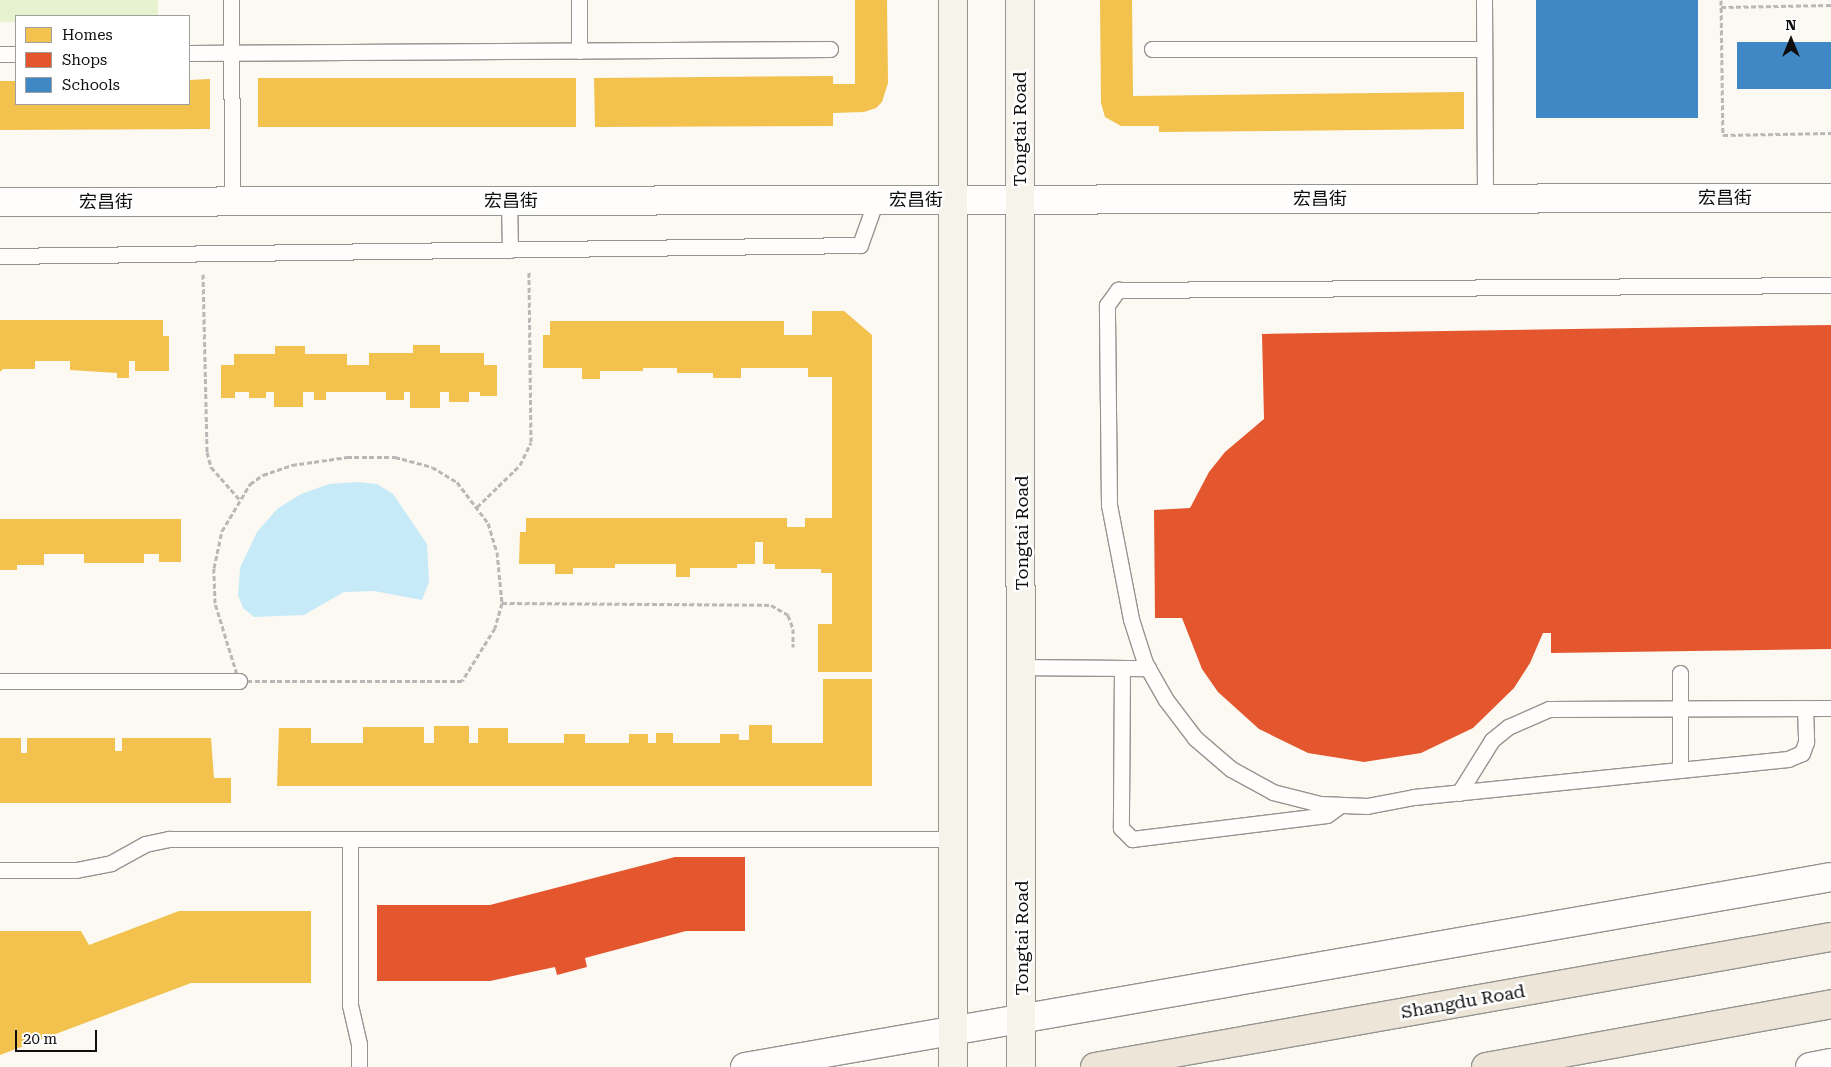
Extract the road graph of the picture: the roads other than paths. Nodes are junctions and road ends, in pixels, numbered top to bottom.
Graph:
1 (231, 0) edge
2 (579, 0) edge
3 (953, 0) edge
4 (1020, 0) edge
5 (1484, 0) edge
6 (1484, 49) junction
7 (830, 50) dead end
8 (1152, 50) dead end
9 (579, 51) junction
10 (190, 53) edge
11 (231, 53) junction
12 (0, 54) edge
13 (15, 54) edge
14 (1831, 198) edge
15 (1485, 199) junction
16 (876, 200) junction
17 (953, 200) junction
18 (1021, 200) junction
19 (232, 201) junction
20 (510, 201) junction
21 (0, 202) edge
22 (510, 250) junction
23 (0, 256) edge
24 (1831, 285) edge
25 (1023, 667) junction
26 (1122, 668) junction
27 (1148, 668) junction
28 (1680, 673) dead end
29 (0, 681) edge
30 (239, 681) road end
31 (1805, 708) junction
32 (1831, 708) edge
33 (1680, 709) junction
34 (1680, 770) junction
35 (1459, 793) junction
36 (1341, 805) junction
37 (350, 838) junction
38 (953, 838) junction
39 (0, 870) edge
40 (1831, 877) edge
41 (1831, 937) edge
42 (1831, 1004) edge
43 (1022, 1019) junction
44 (953, 1030) junction
45 (1831, 1063) edge
46 (359, 1067) edge
47 (745, 1067) edge
48 (953, 1067) edge
49 (1021, 1067) edge
50 (1095, 1067) edge
51 (1486, 1067) edge
52 (1810, 1067) edge

1 - 11 lane
2 - 9 lane
3 - 17 street
4 - 18 street, Tongtai Road
5 - 6 lane
6 - 8 lane
6 - 15 lane
7 - 9 lane
9 - 11 lane
10 - 11 lane
11 - 19 lane
12 - 13 lane
14 - 15 street, 宏昌街
15 - 18 street, 宏昌街
16 - 17 street, 宏昌街
16 - 20 street, 宏昌街
16 - 22 lane
17 - 18 street, 宏昌街
17 - 38 street
18 - 25 street, Tongtai Road
19 - 20 street, 宏昌街
19 - 21 street, 宏昌街
20 - 22 lane
22 - 23 lane
24 - 27 lane
25 - 26 lane
25 - 43 street, Tongtai Road
26 - 27 lane
26 - 36 lane
27 - 36 lane
28 - 33 lane
29 - 30 lane
31 - 32 lane
31 - 33 lane
31 - 34 lane
33 - 34 lane
33 - 35 lane
34 - 35 lane
35 - 36 lane
37 - 38 lane
37 - 39 lane
37 - 46 lane
38 - 44 street
40 - 43 street
41 - 50 main road, Shangdu Road
42 - 51 main road
43 - 44 street
43 - 49 street, Tongtai Road
44 - 47 street
44 - 48 street
45 - 52 street

